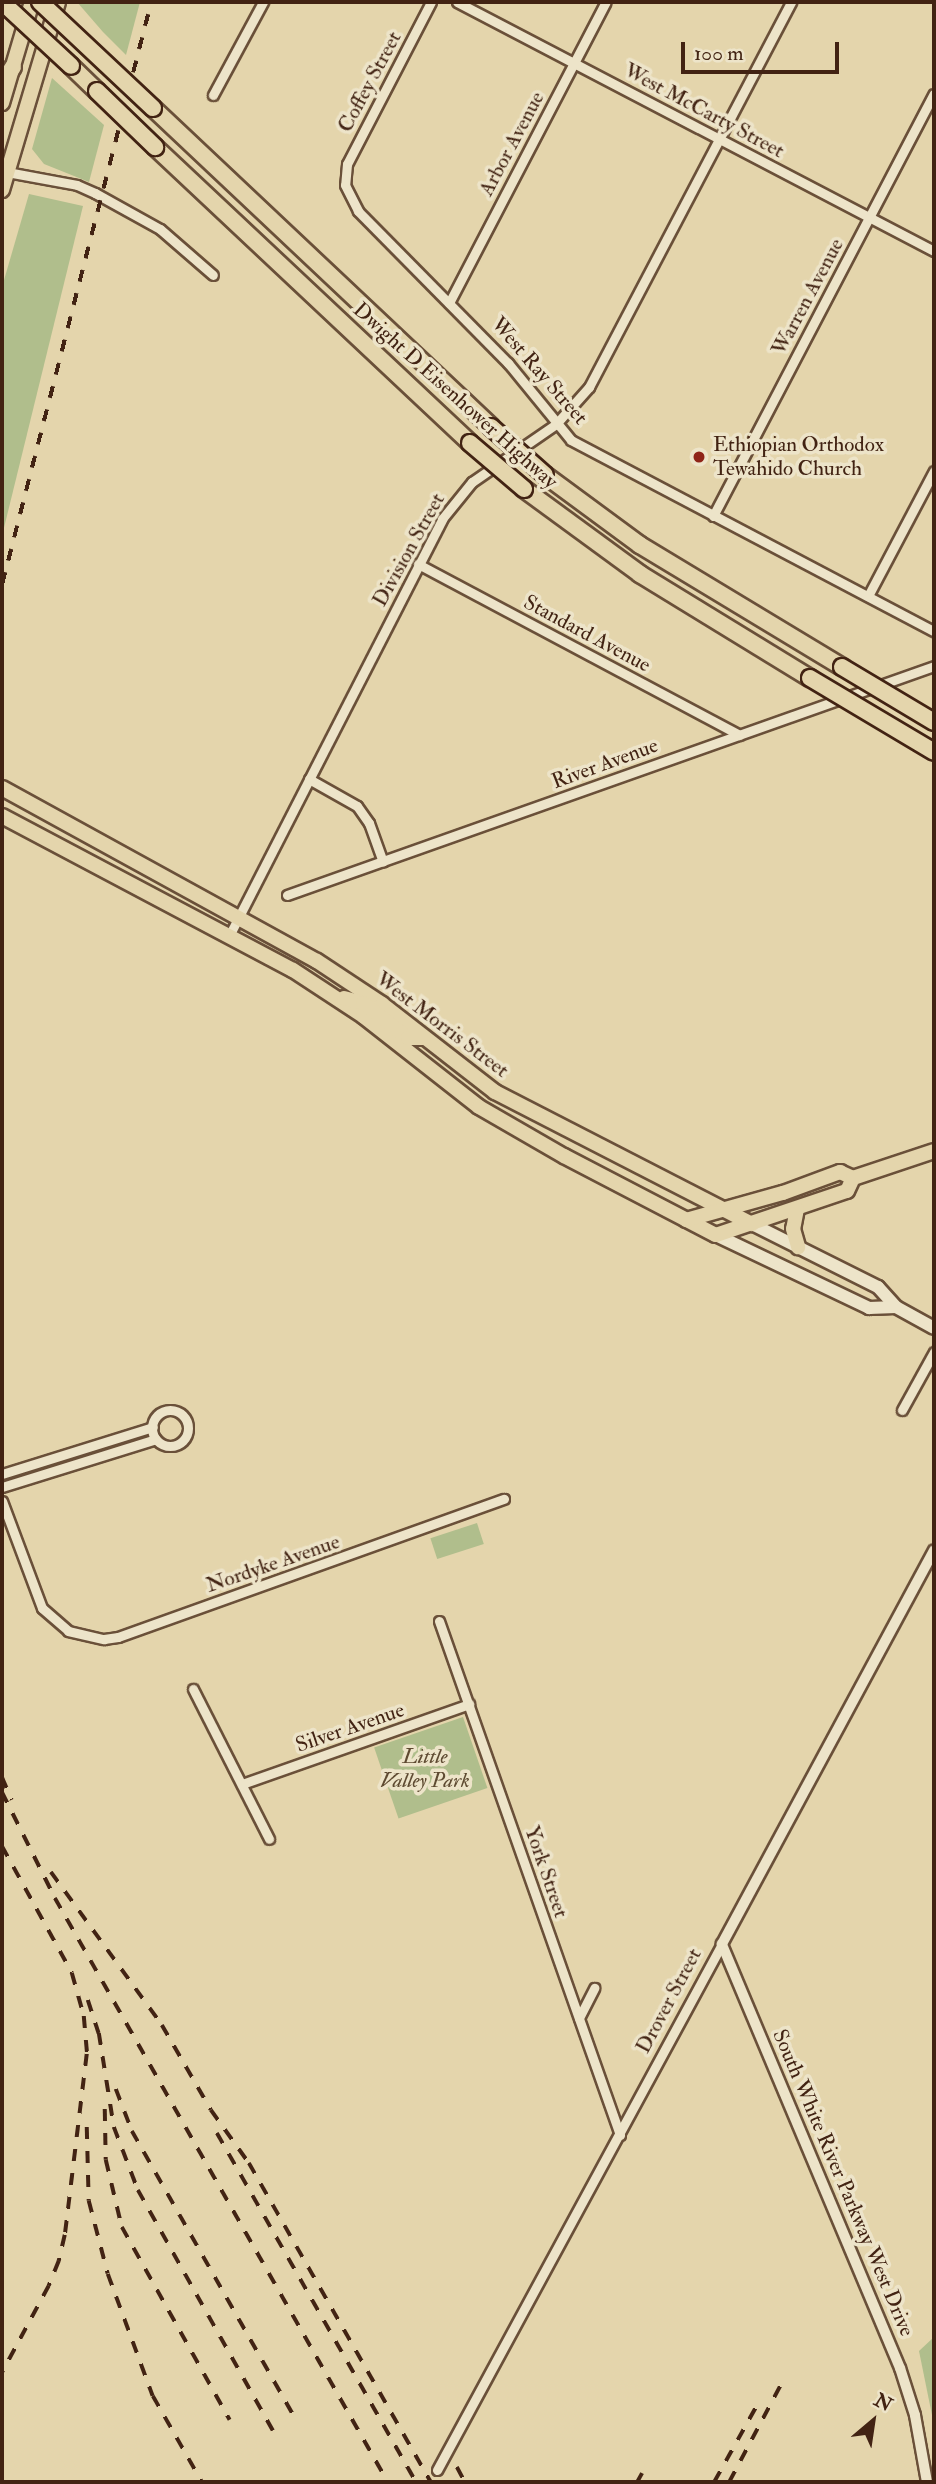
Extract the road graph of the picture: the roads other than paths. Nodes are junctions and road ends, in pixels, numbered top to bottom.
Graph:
1 (2, 2) edge
2 (32, 2) edge
3 (40, 2) edge
4 (57, 2) edge
5 (263, 2) edge
6 (431, 2) edge
7 (457, 2) edge
8 (606, 2) edge
9 (791, 2) edge
10 (2, 14) edge
11 (574, 63) junction
12 (71, 66) junction
13 (13, 67) junction
14 (2, 84) edge
15 (934, 94) edge
16 (214, 95) dead end
17 (2, 103) edge
18 (159, 114) junction
19 (719, 139) junction
20 (4, 172) edge
21 (345, 181) joint
22 (2, 190) edge
23 (870, 218) junction
24 (934, 251) edge
25 (213, 275) dead end
26 (449, 303) junction
27 (556, 424) junction
28 (934, 472) edge
29 (713, 516) junction
30 (418, 565) junction
31 (868, 596) junction
32 (934, 631) edge
33 (934, 666) edge
34 (934, 722) edge
35 (739, 735) junction
36 (934, 752) edge
37 (309, 779) junction
38 (2, 788) edge
39 (2, 816) edge
40 (383, 862) junction
41 (287, 895) dead end
42 (238, 918) junction
43 (229, 936) junction
44 (336, 997) junction
45 (424, 1038) junction
46 (427, 1068) junction
47 (533, 1113) junction
48 (934, 1151) edge
49 (853, 1178) junction
50 (797, 1209) junction
51 (724, 1210) junction
52 (686, 1220) junction
53 (752, 1224) junction
54 (716, 1235) junction
55 (798, 1247) junction
56 (896, 1307) junction
57 (934, 1328) edge
58 (934, 1352) edge
59 (902, 1410) dead end
60 (153, 1427) junction
61 (156, 1438) junction
62 (2, 1474) edge
63 (2, 1488) edge
64 (504, 1499) dead end
65 (2, 1500) edge
66 (934, 1550) edge
67 (439, 1620) dead end
68 (193, 1689) dead end
69 (469, 1704) junction
70 (242, 1784) junction
71 (269, 1839) dead end
72 (722, 1944) junction
73 (594, 1988) dead end
74 (579, 2018) junction
75 (620, 2135) junction
76 (437, 2470) dead end
77 (927, 2482) edge

1 - 12 highway, Dwight D Eisenhower Highway, bridge
2 - 13 main road
3 - 18 highway, Dwight D Eisenhower Highway, bridge
4 - 18 highway, bridge
4 - 20 main road
5 - 16 street
6 - 21 street, Coffey Street
7 - 11 street, West McCarty Street
8 - 11 street, Arbor Avenue
9 - 19 street, Division Street
10 - 12 highway, bridge
11 - 19 street, West McCarty Street
11 - 26 street, Arbor Avenue
12 - 36 highway, Dwight D Eisenhower Highway, bridge
13 - 14 highway
13 - 17 main road
15 - 23 street, Warren Avenue
18 - 34 highway, Dwight D Eisenhower Highway, bridge
19 - 23 street, West McCarty Street
19 - 27 street, Division Street
20 - 22 main road
20 - 25 street
21 - 26 street, West Ray Street
23 - 24 street, West McCarty Street
23 - 29 street, Warren Avenue
26 - 27 street, West Ray Street
27 - 29 street, West Ray Street
27 - 30 street, Division Street
28 - 31 street
29 - 31 street, West Ray Street
30 - 35 street, Standard Avenue
30 - 37 street, Division Street
31 - 32 street, West Ray Street
33 - 35 street, River Avenue
35 - 40 street, River Avenue
37 - 40 street
37 - 42 street, Division Street
38 - 42 main road, West Morris Street
39 - 43 main road, West Morris Street
40 - 41 street, River Avenue
42 - 43 street, Division Street
42 - 45 main road, West Morris Street
43 - 44 main road, West Morris Street
44 - 45 main road
44 - 46 main road, West Morris Street
45 - 47 main road, West Morris Street
46 - 47 main road
46 - 52 main road, West Morris Street
47 - 51 main road, West Morris Street
48 - 49 main road
49 - 50 main road
49 - 51 main road
50 - 53 main road
50 - 55 main road
51 - 52 main road
51 - 53 main road, West Morris Street
52 - 54 main road, West Morris Street
53 - 54 main road
53 - 55 main road, West Morris Street
54 - 56 main road, West Morris Street
55 - 56 main road, West Morris Street
56 - 57 main road, West Morris Street
58 - 59 street
60 - 61 street
60 - 61 street
60 - 62 street
61 - 63 street
64 - 65 street, Nordyke Avenue
66 - 72 street, Drover Street
67 - 69 street, York Street
68 - 70 street
69 - 70 street, Silver Avenue
69 - 74 street, York Street
70 - 71 street
72 - 75 street, Drover Street
72 - 77 street, South White River Parkway West Drive
73 - 74 street
74 - 75 street, York Street
75 - 76 street, Drover Street

